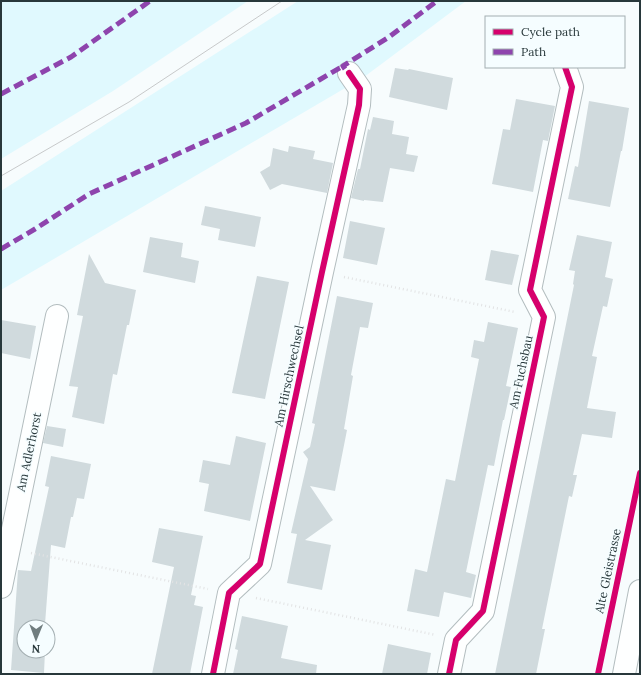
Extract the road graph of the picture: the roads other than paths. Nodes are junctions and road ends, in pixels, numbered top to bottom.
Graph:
1 (565, 68) edge
2 (349, 74) dead end
3 (57, 316) dead end
4 (1, 587) edge
5 (640, 591) edge
6 (213, 674) edge
7 (449, 674) edge
8 (624, 674) edge

1 - 7 street, Am Fuchsbau
2 - 6 street, Am Hirschwechsel
3 - 4 street, Am Adlerhorst
5 - 8 street

